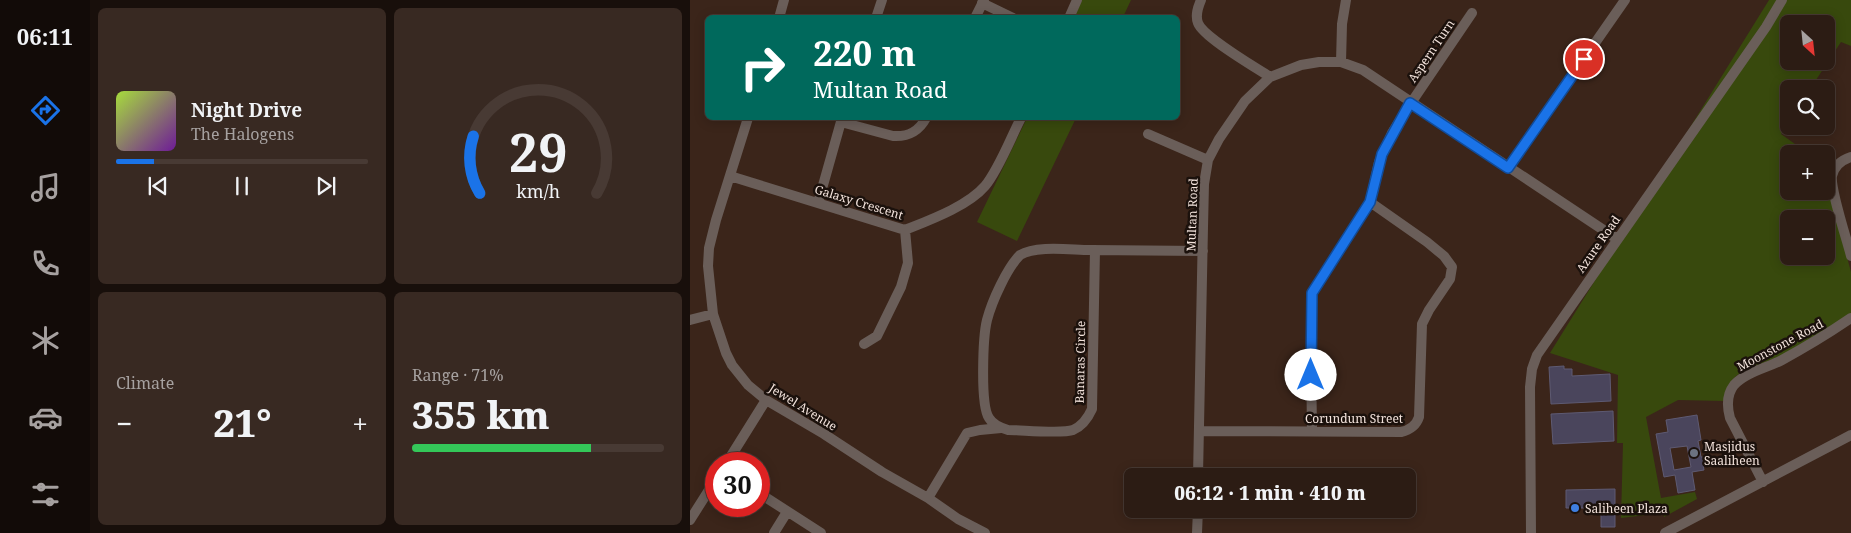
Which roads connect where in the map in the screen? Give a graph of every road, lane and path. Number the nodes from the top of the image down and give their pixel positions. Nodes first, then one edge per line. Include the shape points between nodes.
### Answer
1 (784, 0) edge
2 (882, 0) edge
3 (1077, 0) edge
4 (1200, 0) edge
5 (1346, 0) edge
6 (1624, 0) edge
7 (1782, 0) edge
8 (983, 2) edge
9 (1472, 13) dead end
10 (780, 15) edge
11 (877, 15) edge
12 (976, 15) edge
13 (1007, 15) edge
14 (1070, 15) edge
15 (1341, 62) junction
16 (1270, 77) junction
17 (1410, 103) junction
18 (747, 120) edge
19 (842, 120) edge
20 (925, 120) edge
21 (1020, 120) edge
22 (1148, 134) dead end
23 (1851, 157) edge
24 (1208, 160) junction
25 (1508, 168) junction
26 (730, 176) junction
27 (818, 202) junction
28 (1370, 202) junction
29 (905, 230) junction
30 (1616, 239) junction
31 (1095, 250) junction
32 (1203, 251) junction
33 (1851, 256) edge
34 (713, 314) junction
35 (1851, 318) edge
36 (690, 320) edge
37 (864, 344) dead end
38 (766, 400) junction
39 (1002, 428) junction
40 (1312, 430) junction
41 (1199, 431) junction
42 (1851, 436) edge
43 (734, 452) edge
44 (1198, 468) edge
45 (1762, 482) junction
46 (705, 496) edge
47 (928, 498) junction
48 (770, 500) edge
49 (787, 512) junction
50 (1198, 518) edge
51 (690, 520) edge
52 (774, 533) edge
53 (821, 533) edge
54 (985, 533) edge
55 (1197, 533) edge
56 (1531, 533) edge
57 (1665, 533) edge

1 - 10 street
2 - 11 street
3 - 14 street
4 - 16 street via 1196,16 1201,28
5 - 15 street
6 - 25 street
7 - 30 street, Azure Road
8 - 12 street
8 - 13 street
9 - 17 street, Aspern Turn
15 - 16 street, Multan Road via 1310,63
15 - 17 street, Multan Road via 1363,70
16 - 24 street, Multan Road via 1245,101
17 - 25 street, Multan Road
17 - 28 street, Aspern Turn via 1382,154
18 - 26 street, Jewel Avenue
19 - 20 street via 902,137 915,131
19 - 27 street
21 - 29 street, Galaxy Crescent via 981,190 946,212
22 - 24 street
23 - 33 street via 1837,166 1832,178
24 - 32 street, Multan Road via 1204,184
25 - 30 street, Multan Road
26 - 27 street, Galaxy Crescent
26 - 34 street, Jewel Avenue via 710,248 708,281
27 - 29 street, Galaxy Crescent
28 - 40 street, Aspern Turn via 1312,293
28 - 40 street, Corundum Street via 1427,242 1452,267 1450,279 1422,324 1419,417 1412,428 1401,432
29 - 37 street via 908,264 903,280 877,336
30 - 56 street, Azure Road via 1534,361 1530,387
31 - 32 street
31 - 39 street, Banaras Circle via 1092,410 1088,418 1073,430
31 - 39 street via 1026,252 1018,258 995,298 984,342 984,405 988,418
32 - 41 street, Multan Road
34 - 36 street
34 - 38 street, Jewel Avenue via 732,364 748,385
35 - 45 street, Moonstone Road via 1798,351 1743,378 1730,392 1730,418
38 - 43 street
38 - 47 street, Jewel Avenue
39 - 47 street, Banaras Circle via 967,433
40 - 41 street, Corundum Street
41 - 44 street, Multan Road
42 - 45 street
45 - 57 street
46 - 51 street
47 - 54 street, Jewel Avenue
48 - 49 street
49 - 52 street
49 - 53 street
50 - 55 street

